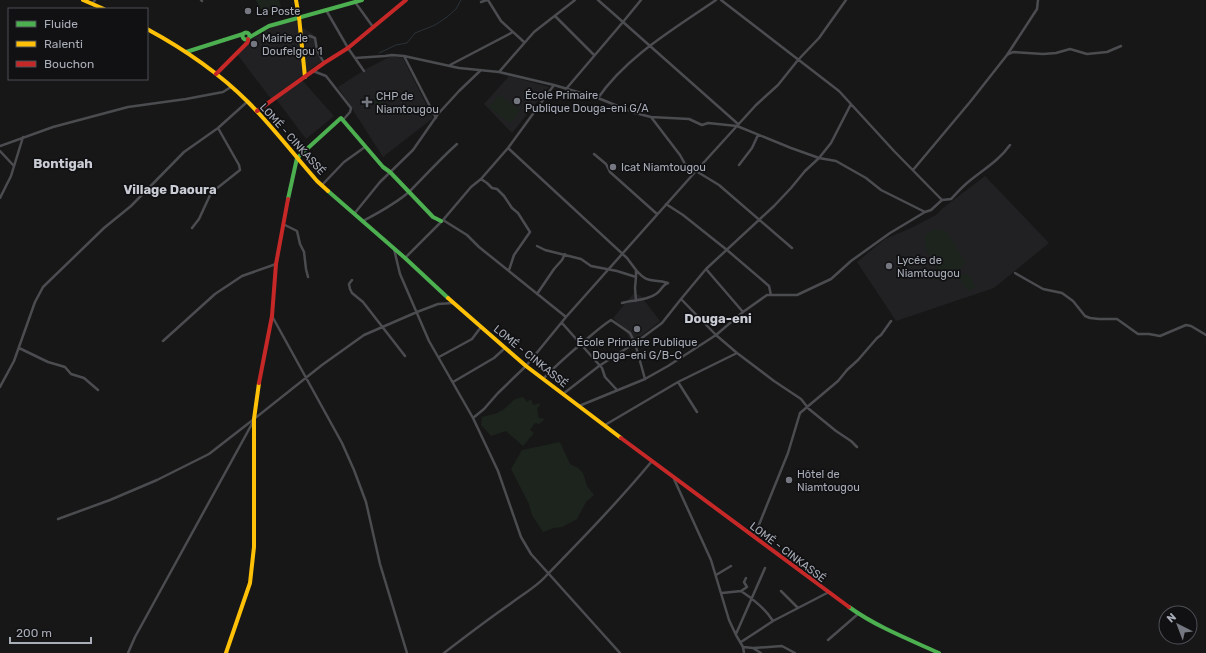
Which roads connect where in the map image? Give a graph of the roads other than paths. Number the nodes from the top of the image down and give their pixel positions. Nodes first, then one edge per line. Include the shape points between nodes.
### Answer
1 (83, 0) edge
2 (296, 0) edge
3 (362, 0) edge
4 (406, 0) edge
5 (487, 0) edge
6 (574, 0) edge
7 (598, 0) edge
8 (641, 0) edge
9 (716, 0) edge
10 (721, 0) edge
11 (846, 0) edge
12 (1038, 0) edge
13 (94, 2) edge
14 (353, 2) edge
15 (480, 2) dead end
16 (103, 8) edge
17 (326, 10) junction
18 (555, 16) junction
19 (299, 17) junction
20 (623, 22) junction
21 (373, 27) junction
22 (148, 30) edge
23 (261, 30) junction
24 (248, 32) junction
25 (513, 32) junction
26 (243, 34) junction
27 (249, 38) junction
28 (301, 38) junction
29 (524, 42) junction
30 (650, 46) junction
31 (1122, 46) dead end
32 (348, 48) junction
33 (186, 52) junction
34 (594, 55) junction
35 (1007, 55) junction
36 (404, 56) junction
37 (355, 58) junction
38 (798, 60) junction
39 (324, 63) junction
40 (449, 66) junction
41 (481, 70) junction
42 (312, 71) junction
43 (364, 71) dead end
44 (499, 72) junction
45 (216, 74) junction
46 (305, 77) junction
47 (554, 85) junction
48 (231, 87) junction
49 (566, 89) junction
50 (598, 98) junction
51 (247, 102) junction
52 (851, 104) junction
53 (257, 111) junction
54 (651, 116) junction
55 (436, 118) junction
56 (343, 120) junction
57 (738, 125) junction
58 (218, 128) junction
59 (758, 135) junction
60 (23, 137) junction
61 (457, 144) dead end
62 (1010, 145) dead end
63 (0, 146) edge
64 (365, 148) junction
65 (508, 148) junction
66 (0, 151) edge
67 (594, 154) dead end
68 (297, 158) junction
69 (819, 158) junction
70 (739, 165) dead end
71 (14, 166) junction
72 (913, 170) junction
73 (696, 171) junction
74 (390, 172) junction
75 (481, 179) junction
76 (322, 184) junction
77 (409, 192) junction
78 (0, 198) edge
79 (942, 200) junction
80 (666, 204) junction
81 (925, 212) junction
82 (354, 214) junction
83 (657, 214) junction
84 (759, 219) junction
85 (442, 220) junction
86 (362, 221) junction
87 (283, 224) junction
88 (192, 228) dead end
89 (537, 246) dead end
90 (792, 248) dead end
91 (394, 249) junction
92 (727, 250) junction
93 (565, 254) junction
94 (623, 254) junction
95 (405, 258) junction
96 (276, 264) junction
97 (706, 269) junction
98 (509, 270) junction
99 (609, 270) junction
100 (636, 270) junction
101 (1015, 273) dead end
102 (308, 277) dead end
103 (636, 277) junction
104 (352, 280) dead end
105 (537, 294) junction
106 (771, 296) junction
107 (681, 299) junction
108 (636, 301) junction
109 (453, 303) junction
110 (622, 303) dead end
111 (417, 312) junction
112 (743, 312) junction
113 (272, 316) junction
114 (566, 317) junction
115 (891, 321) dead end
116 (562, 323) junction
117 (381, 326) junction
118 (481, 327) junction
119 (716, 335) junction
120 (1206, 335) edge
121 (164, 341) dead end
122 (635, 343) junction
123 (581, 344) junction
124 (19, 348) junction
125 (505, 348) junction
126 (737, 353) junction
127 (405, 356) dead end
128 (439, 357) junction
129 (526, 366) junction
130 (599, 366) junction
131 (305, 378) junction
132 (543, 379) junction
133 (645, 379) junction
134 (453, 382) junction
135 (678, 382) junction
136 (0, 386) edge
137 (98, 390) dead end
138 (617, 390) junction
139 (563, 395) junction
140 (578, 406) junction
141 (807, 406) junction
142 (697, 412) dead end
143 (473, 418) junction
144 (254, 420) junction
145 (604, 425) junction
146 (857, 447) dead end
147 (653, 461) junction
148 (672, 476) junction
149 (58, 519) dead end
150 (753, 537) junction
151 (731, 566) dead end
152 (765, 568) dead end
153 (548, 573) junction
154 (716, 575) junction
155 (746, 578) dead end
156 (741, 591) junction
157 (781, 592) dead end
158 (722, 593) junction
159 (828, 593) junction
160 (752, 598) junction
161 (798, 608) junction
162 (858, 614) junction
163 (773, 621) junction
164 (736, 635) junction
165 (828, 640) dead end
166 (741, 642) junction
167 (743, 647) junction
168 (753, 648) junction
169 (128, 653) edge
170 (226, 653) edge
171 (407, 653) edge
172 (444, 653) edge
173 (620, 653) edge
174 (744, 653) edge
175 (761, 653) edge
176 (795, 653) edge
177 (939, 653) edge

1 - 13 main road
2 - 19 main road
3 - 14 main road
4 - 21 main road
5 - 15 street
5 - 25 street via 501,21
6 - 18 street
7 - 20 street
8 - 20 street
9 - 30 street
10 - 38 street
11 - 38 street via 819,38
12 - 35 street via 1037,9
13 - 16 main road
14 - 17 main road
14 - 21 street
17 - 19 main road
17 - 32 street
18 - 29 street
18 - 34 street
19 - 23 main road
19 - 28 main road
20 - 30 street
20 - 34 street
21 - 32 main road
22 - 33 main road, LOMÉ - CINKASSÉ
23 - 24 main road
23 - 27 main road
24 - 26 main road
24 - 27 main road
25 - 29 street
25 - 40 street
26 - 27 main road via 244,38
26 - 33 main road
27 - 45 main road
28 - 39 street via 315,38 317,50
28 - 46 main road
29 - 44 street
30 - 50 street via 630,62
30 - 57 street
31 - 35 street via 1107,52 1087,54 1070,49 1056,53 1013,52
32 - 37 street
32 - 39 main road
33 - 45 main road, LOMÉ - CINKASSÉ
34 - 49 street
35 - 72 street
36 - 37 street
36 - 40 street
36 - 55 street
37 - 43 street
38 - 52 street via 839,91
38 - 57 street via 778,85 756,104
39 - 42 main road
40 - 41 street
41 - 44 street
41 - 55 street
42 - 46 main road
42 - 56 street via 326,76 351,108
44 - 47 street
45 - 48 main road, LOMÉ - CINKASSÉ
46 - 53 main road
47 - 49 street
47 - 65 street
48 - 51 main road, LOMÉ - CINKASSÉ
48 - 60 street via 223,92 128,107
49 - 50 street
50 - 54 street via 635,113
51 - 53 main road, LOMÉ - CINKASSÉ
51 - 58 street
52 - 69 street via 831,143
52 - 72 street
53 - 68 main road, LOMÉ - CINKASSÉ
54 - 57 street via 689,119 702,125
54 - 73 street via 685,164
55 - 74 street via 413,150
56 - 64 main road
56 - 68 main road via 341,118
57 - 59 street
57 - 73 street
58 - 88 street via 240,170 211,194 200,219
58 - 124 street via 184,152 131,206 104,228 43,287
59 - 69 street
59 - 70 street
60 - 63 street
60 - 71 street
61 - 77 street
62 - 79 street via 951,199
64 - 74 main road
64 - 76 street via 344,162
65 - 75 street
65 - 94 street
66 - 71 street
67 - 83 street
68 - 76 main road, LOMÉ - CINKASSÉ
68 - 87 main road
69 - 81 street via 836,161 881,190
69 - 84 street
71 - 78 street
72 - 79 street
73 - 80 street
73 - 84 street via 719,185
74 - 77 main road
74 - 82 street
75 - 85 street
75 - 98 street via 504,196 530,232 514,254
76 - 82 main road, LOMÉ - CINKASSÉ
77 - 85 main road via 433,216
77 - 86 street
79 - 81 street
80 - 83 street
80 - 92 street
81 - 106 street via 890,233 831,279 797,295
82 - 86 main road, LOMÉ - CINKASSÉ
83 - 94 street
84 - 90 street
84 - 92 street
85 - 95 street
85 - 98 street via 467,235
86 - 91 main road, LOMÉ - CINKASSÉ
87 - 96 main road
87 - 102 street via 297,231
89 - 93 street
91 - 95 main road, LOMÉ - CINKASSÉ
91 - 111 street via 400,274
92 - 97 street
92 - 106 street via 769,286
93 - 99 street via 581,259 591,266
93 - 105 street
94 - 99 street
94 - 100 street
95 - 109 main road, LOMÉ - CINKASSÉ
96 - 113 main road
96 - 121 street via 242,276 215,294
97 - 107 street
97 - 112 street
98 - 105 street
99 - 103 street
99 - 114 street
100 - 103 street
100 - 108 street via 650,281 668,284 657,294
101 - 120 street via 1043,289 1062,293 1073,301 1085,316 1117,319 1138,334 1160,336 1186,325
103 - 108 street
104 - 117 street via 349,284 352,293 363,302
105 - 114 street
106 - 112 street
107 - 119 street
107 - 122 street via 662,323
108 - 110 street
109 - 111 street via 438,304
109 - 118 main road, LOMÉ - CINKASSÉ
111 - 117 street
111 - 128 street
112 - 119 street
113 - 131 street
113 - 144 main road
114 - 116 street
115 - 141 street via 838,381
116 - 123 street
116 - 129 street
117 - 127 street
117 - 131 street via 364,335
118 - 125 main road, LOMÉ - CINKASSÉ
118 - 128 street via 472,339
119 - 126 street
119 - 133 street
122 - 123 street via 630,332 611,320
122 - 130 street
122 - 133 street
123 - 130 street
123 - 132 street
124 - 136 street
124 - 137 street via 65,367 71,374 84,378
125 - 129 main road, LOMÉ - CINKASSÉ
125 - 134 street via 494,358
126 - 135 street
126 - 141 street
128 - 134 street
129 - 132 main road, LOMÉ - CINKASSÉ
129 - 143 street
130 - 138 street
130 - 139 street
131 - 144 street
131 - 171 street via 342,444 366,502 380,564
132 - 139 main road, LOMÉ - CINKASSÉ
133 - 138 street
134 - 143 street
135 - 142 street
135 - 145 street
138 - 140 street
139 - 140 main road, LOMÉ - CINKASSÉ
140 - 145 main road, LOMÉ - CINKASSÉ
141 - 146 street
141 - 150 street via 799,415 788,454
143 - 153 street via 498,471 523,543
144 - 149 street via 209,454 157,480
144 - 169 street
144 - 170 main road via 254,547 250,583
145 - 147 main road, LOMÉ - CINKASSÉ
147 - 148 main road, LOMÉ - CINKASSÉ
147 - 153 street via 574,549
148 - 150 main road, LOMÉ - CINKASSÉ
148 - 154 street
150 - 159 main road, LOMÉ - CINKASSÉ
151 - 154 street
152 - 160 street
153 - 172 street
153 - 173 street
154 - 158 street
155 - 156 street via 744,582 747,587
156 - 158 street
156 - 160 street
157 - 161 street
158 - 164 street
159 - 161 street
159 - 162 main road, LOMÉ - CINKASSÉ
160 - 163 street
160 - 164 street
161 - 163 street
162 - 165 street
162 - 177 main road, LOMÉ - CINKASSÉ via 894,634
163 - 166 street
164 - 166 street
166 - 167 street
167 - 168 street
167 - 174 street
168 - 175 street
168 - 176 street via 782,646

